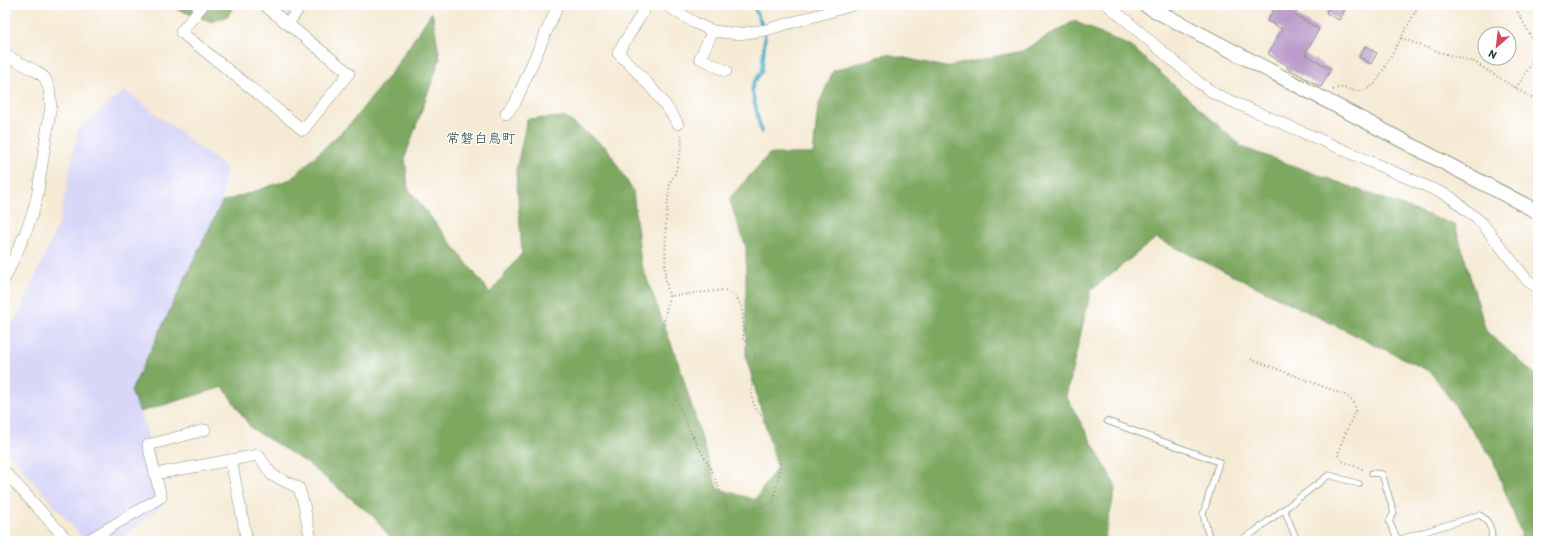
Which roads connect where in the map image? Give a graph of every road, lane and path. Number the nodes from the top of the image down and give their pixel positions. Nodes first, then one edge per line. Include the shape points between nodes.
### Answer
1 (203, 5) edge
2 (264, 5) edge
3 (301, 5) edge
4 (558, 5) edge
5 (647, 5) edge
6 (666, 5) edge
7 (853, 5) edge
8 (1108, 5) edge
9 (1145, 5) edge
10 (1419, 5) edge
11 (1514, 5) edge
12 (288, 24) junction
13 (713, 31) junction
14 (1401, 38) junction
15 (1538, 49) edge
16 (1538, 54) edge
17 (5, 55) edge
18 (726, 71) dead end
19 (1516, 88) junction
20 (1326, 101) junction
21 (1538, 102) edge
22 (506, 113) dead end
23 (678, 124) joint
24 (1538, 212) edge
25 (5, 278) edge
26 (1538, 288) edge
27 (669, 296) junction
28 (1251, 358) dead end
29 (1107, 421) dead end
30 (205, 430) dead end
31 (231, 460) junction
32 (5, 472) edge
33 (1372, 472) joint
34 (155, 474) junction
35 (1359, 484) dead end
36 (1284, 509) junction
37 (730, 514) junction
38 (1398, 540) edge
39 (68, 541) edge
40 (87, 541) edge
41 (247, 541) edge
42 (311, 541) edge
43 (757, 541) edge
44 (1210, 541) edge
45 (1235, 541) edge
46 (1297, 541) edge
47 (1491, 541) edge

1 - 12 street via 181,32 303,130 349,73
2 - 12 street
3 - 12 street
4 - 22 street via 515,103
5 - 23 street via 618,53 656,92
6 - 13 street
7 - 13 street via 763,30 739,34
8 - 26 street via 1215,94 1449,196 1481,222 1527,280
9 - 20 street
10 - 14 path
11 - 15 path
13 - 18 street via 700,58
14 - 19 path via 1474,62
14 - 20 path via 1376,83 1365,91 1337,88 1332,90
16 - 19 path
17 - 25 street via 45,78 51,105 32,215
19 - 21 path
20 - 24 street
23 - 27 path via 682,145 675,174 670,182 666,219 665,276
27 - 37 path via 659,347 665,370 688,428 711,469
27 - 37 path via 731,291 743,312 743,339 755,352 751,380 752,396 755,408 765,421 780,455 778,482 773,503
28 - 33 path via 1352,400 1356,411 1338,455 1348,464
29 - 44 lane via 1219,462 1203,514
30 - 34 street via 148,445
31 - 34 street
31 - 41 street
31 - 42 street via 258,454 272,475 299,488
32 - 39 street
33 - 38 lane via 1382,474 1394,513 1389,522
34 - 40 street via 161,497
35 - 36 lane via 1329,475
36 - 45 lane via 1254,532
36 - 46 lane
37 - 43 path
38 - 47 lane via 1480,514 1487,520

